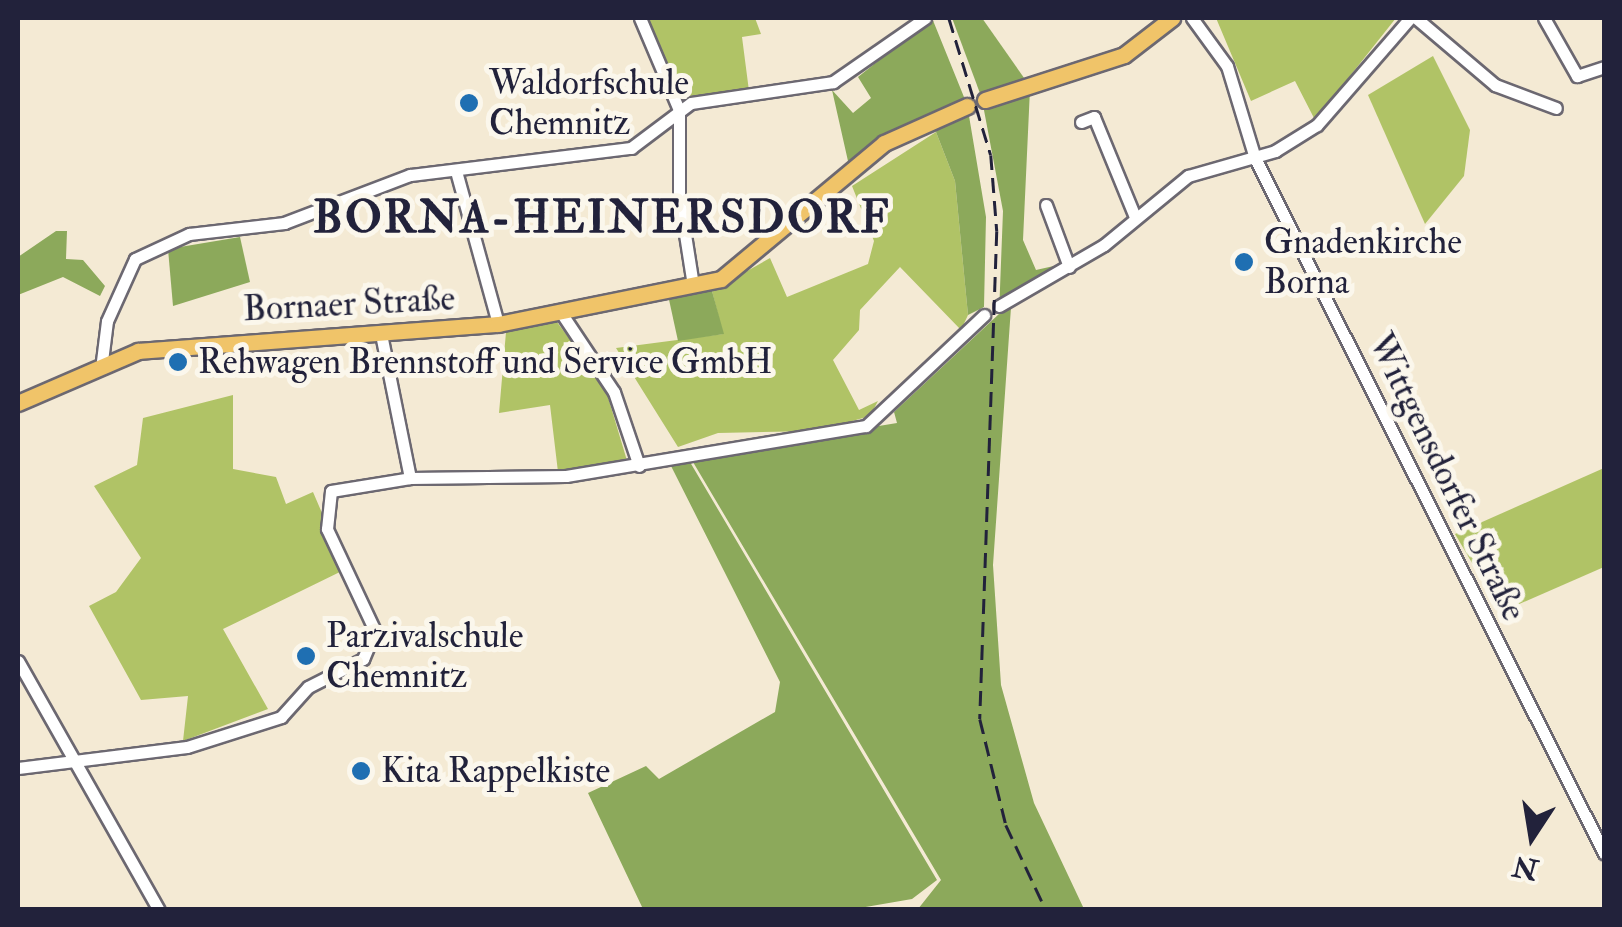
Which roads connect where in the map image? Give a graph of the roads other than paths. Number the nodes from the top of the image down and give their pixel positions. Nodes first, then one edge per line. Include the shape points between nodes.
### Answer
1 (640, 18) edge
2 (924, 18) edge
3 (1172, 18) edge
4 (1192, 18) edge
5 (1413, 18) edge
6 (1544, 18) edge
7 (1604, 67) edge
8 (985, 100) dead end
9 (967, 106) dead end
10 (1556, 108) dead end
11 (679, 110) junction
12 (1082, 122) dead end
13 (1255, 158) junction
14 (456, 171) junction
15 (1046, 205) dead end
16 (1135, 217) junction
17 (1068, 267) junction
18 (693, 285) junction
19 (999, 306) dead end
20 (560, 311) junction
21 (984, 315) dead end
22 (498, 324) junction
23 (381, 334) junction
24 (102, 360) junction
25 (18, 403) edge
26 (639, 466) junction
27 (410, 478) junction
28 (18, 662) edge
29 (72, 766) junction
30 (18, 768) edge
31 (1604, 853) edge
32 (159, 910) edge

1 - 11 street
2 - 11 street via 820,88
3 - 8 main road via 1124,55
4 - 13 street, Wittgensdorfer Straße via 1227,66
5 - 10 street via 1494,85
5 - 13 street via 1316,125
6 - 7 street via 1577,76
9 - 18 main road, Bornaer Straße via 898,134 763,251
11 - 14 street via 649,138 601,157
11 - 18 street via 680,206
12 - 16 street via 1094,117
13 - 16 street via 1206,166
13 - 31 street, Wittgensdorfer Straße
14 - 22 street
14 - 24 street via 410,175 284,223 189,234 135,260 106,321
15 - 17 street
16 - 17 street
17 - 19 street
18 - 20 main road, Bornaer Straße
20 - 22 main road, Bornaer Straße
20 - 26 street via 614,392
21 - 26 street via 866,426 700,447
22 - 23 main road, Bornaer Straße
23 - 24 main road, Bornaer Straße via 204,342
23 - 27 street
24 - 25 main road, Bornaer Straße
26 - 27 street
27 - 29 street via 324,497 327,529 375,631 363,659 308,687 281,717 187,747
28 - 29 street
29 - 30 street
29 - 32 street

